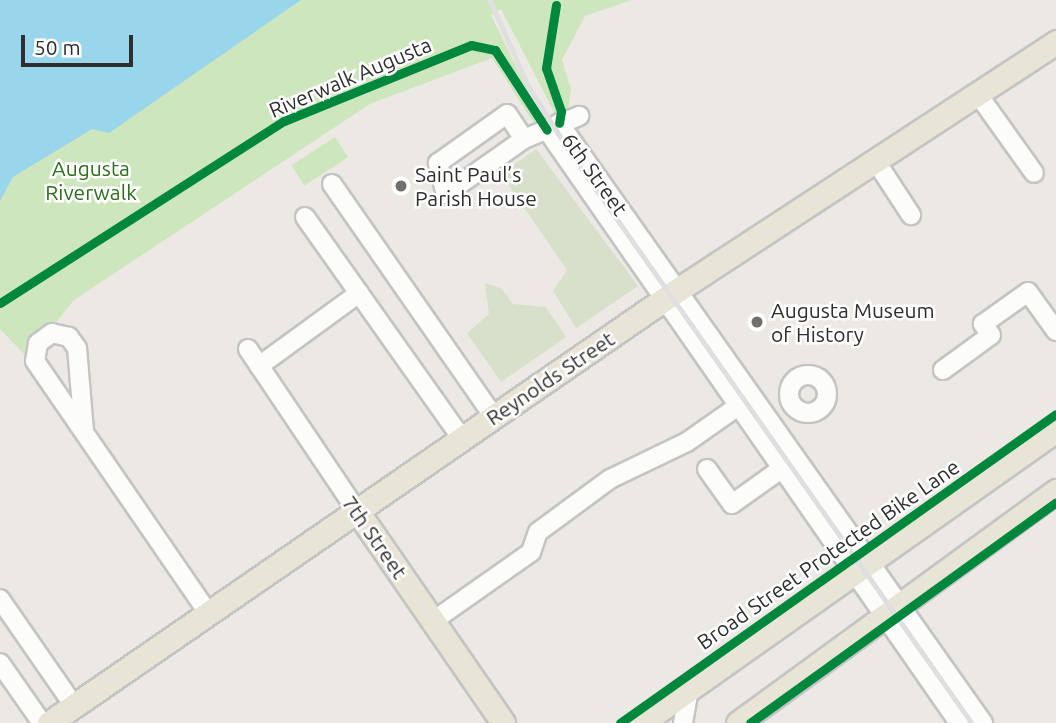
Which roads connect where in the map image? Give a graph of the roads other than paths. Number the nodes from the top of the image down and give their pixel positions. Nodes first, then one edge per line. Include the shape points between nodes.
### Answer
1 (1054, 47) edge
2 (977, 93) junction
3 (579, 116) dead end
4 (553, 127) junction
5 (524, 139) junction
6 (875, 160) junction
7 (1034, 173) dead end
8 (332, 184) dead end
9 (911, 215) dead end
10 (305, 217) dead end
11 (359, 293) junction
12 (672, 293) junction
13 (1056, 331) edge
14 (248, 349) dead end
15 (259, 366) junction
16 (943, 370) dead end
17 (741, 404) junction
18 (793, 405) junction
19 (494, 417) junction
20 (774, 421) junction
21 (1056, 430) edge
22 (84, 431) junction
23 (462, 439) junction
24 (784, 467) junction
25 (707, 469) dead end
26 (1056, 491) edge
27 (357, 511) junction
28 (862, 564) junction
29 (0, 599) edge
30 (893, 610) junction
31 (209, 614) junction
32 (433, 621) junction
33 (7, 623) edge
34 (0, 663) edge
35 (689, 688) junction
36 (74, 706) junction
37 (42, 723) edge
38 (49, 723) edge
39 (503, 723) edge
40 (640, 723) edge
41 (683, 723) edge
42 (738, 723) edge
43 (959, 723) edge
44 (983, 723) edge

1 - 2 main road, Reynolds Street
2 - 6 main road, Reynolds Street
2 - 7 street
3 - 4 street
4 - 5 street
4 - 12 street, 6th Street
5 - 5 street via 507,114 438,163 446,194
6 - 9 street
6 - 12 main road, Reynolds Street
8 - 19 street
10 - 11 street
11 - 15 street
11 - 23 street
12 - 17 street, 6th Street
12 - 19 main road, Reynolds Street
12 - 20 street, 6th Street
13 - 16 street via 1028,292 983,324 991,335
14 - 15 street, 7th Street
15 - 27 street, 7th Street
17 - 24 street, 6th Street
17 - 32 street via 687,442 610,480 537,532 531,552
18 - 18 street via 817,411 826,401 830,382 813,376 796,379 790,389
18 - 20 street
19 - 23 main road, Reynolds Street
20 - 28 street, 6th Street
21 - 28 main road
22 - 22 street via 35,360 37,343 52,333 69,337 77,348
22 - 31 street
23 - 27 main road, Reynolds Street
24 - 25 street via 732,504
24 - 28 street, 6th Street
26 - 30 main road
27 - 31 main road, Reynolds Street
27 - 32 main road, 7th Street
28 - 30 street, 6th Street
28 - 35 main road
29 - 33 street
30 - 42 main road
30 - 43 street, 6th Street
30 - 44 street, 6th Street
31 - 36 main road, Reynolds Street
32 - 39 main road, 7th Street
33 - 36 street
34 - 37 street
35 - 40 main road
35 - 41 street
36 - 38 main road, Reynolds Street

